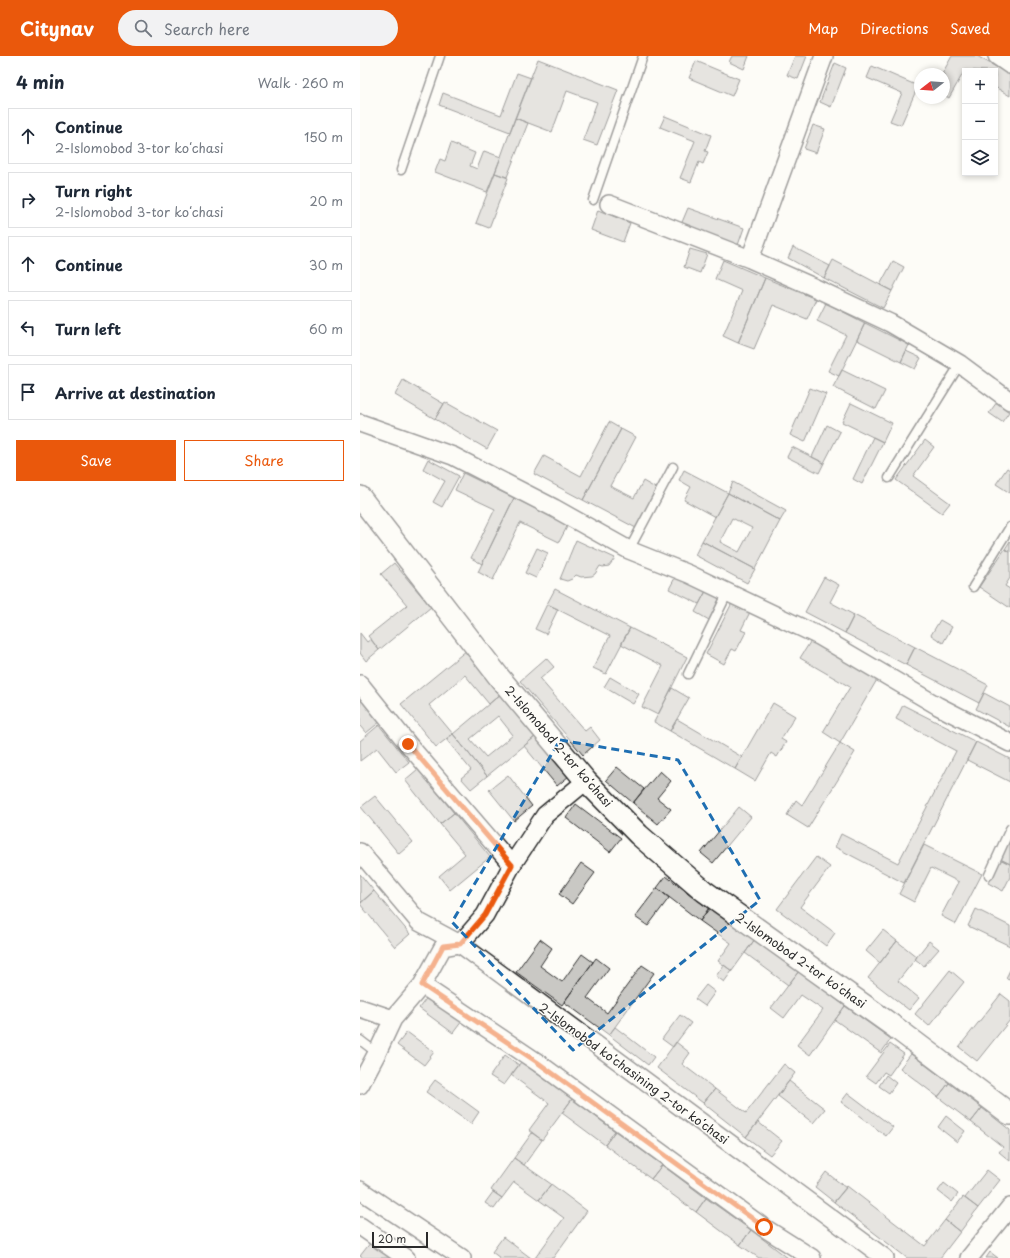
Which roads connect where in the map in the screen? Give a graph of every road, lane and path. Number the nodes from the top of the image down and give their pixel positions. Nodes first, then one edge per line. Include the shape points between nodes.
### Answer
1 (440, 56) edge
2 (643, 56) edge
3 (824, 56) edge
4 (997, 56) edge
5 (1010, 66) edge
6 (401, 170) dead end
7 (601, 202) joint
8 (750, 259) junction
9 (960, 364) junction
10 (1010, 402) edge
11 (360, 423) edge
12 (673, 467) dead end
13 (889, 478) dead end
14 (360, 497) edge
15 (1010, 527) edge
16 (629, 550) junction
17 (973, 586) dead end
18 (727, 594) junction
19 (688, 674) dead end
20 (360, 684) edge
21 (1010, 743) edge
22 (586, 781) junction
23 (1010, 829) edge
24 (360, 852) edge
25 (512, 865) junction
26 (988, 875) dead end
27 (460, 944) junction
28 (422, 985) junction
29 (360, 1008) edge
30 (393, 1019) junction
31 (360, 1040) edge
32 (377, 1053) junction
33 (360, 1085) edge
34 (1010, 1114) edge
35 (360, 1190) edge
36 (1010, 1207) edge
37 (360, 1226) edge
38 (406, 1258) edge
39 (462, 1258) edge
40 (812, 1258) edge
41 (886, 1258) edge
42 (969, 1258) edge

1 - 6 lane
2 - 7 lane
3 - 8 street
4 - 5 street
7 - 8 street
8 - 9 street via 890,323
9 - 10 street
9 - 13 lane
11 - 16 street via 453,456
12 - 16 lane
14 - 22 street, 2-Islomobod 2-tor koʻchasi via 499,677
15 - 17 lane
16 - 18 street via 689,574
18 - 19 lane
18 - 21 street via 819,636 938,706
20 - 25 street
22 - 25 street via 545,815
22 - 34 street, 2-Islomobod 2-tor koʻchasi via 639,835 704,891 896,1028
23 - 26 lane
24 - 27 street, 2-Islomobod koʻchasining 2-tor koʻchasi via 419,922
25 - 27 street via 485,915
27 - 28 street via 443,946
27 - 41 street, 2-Islomobod koʻchasining 2-tor koʻchasi
28 - 30 street
28 - 40 street via 537,1062 764,1227
29 - 30 street
30 - 32 street
31 - 32 lane
32 - 33 street
35 - 39 street
36 - 42 street
37 - 38 street

